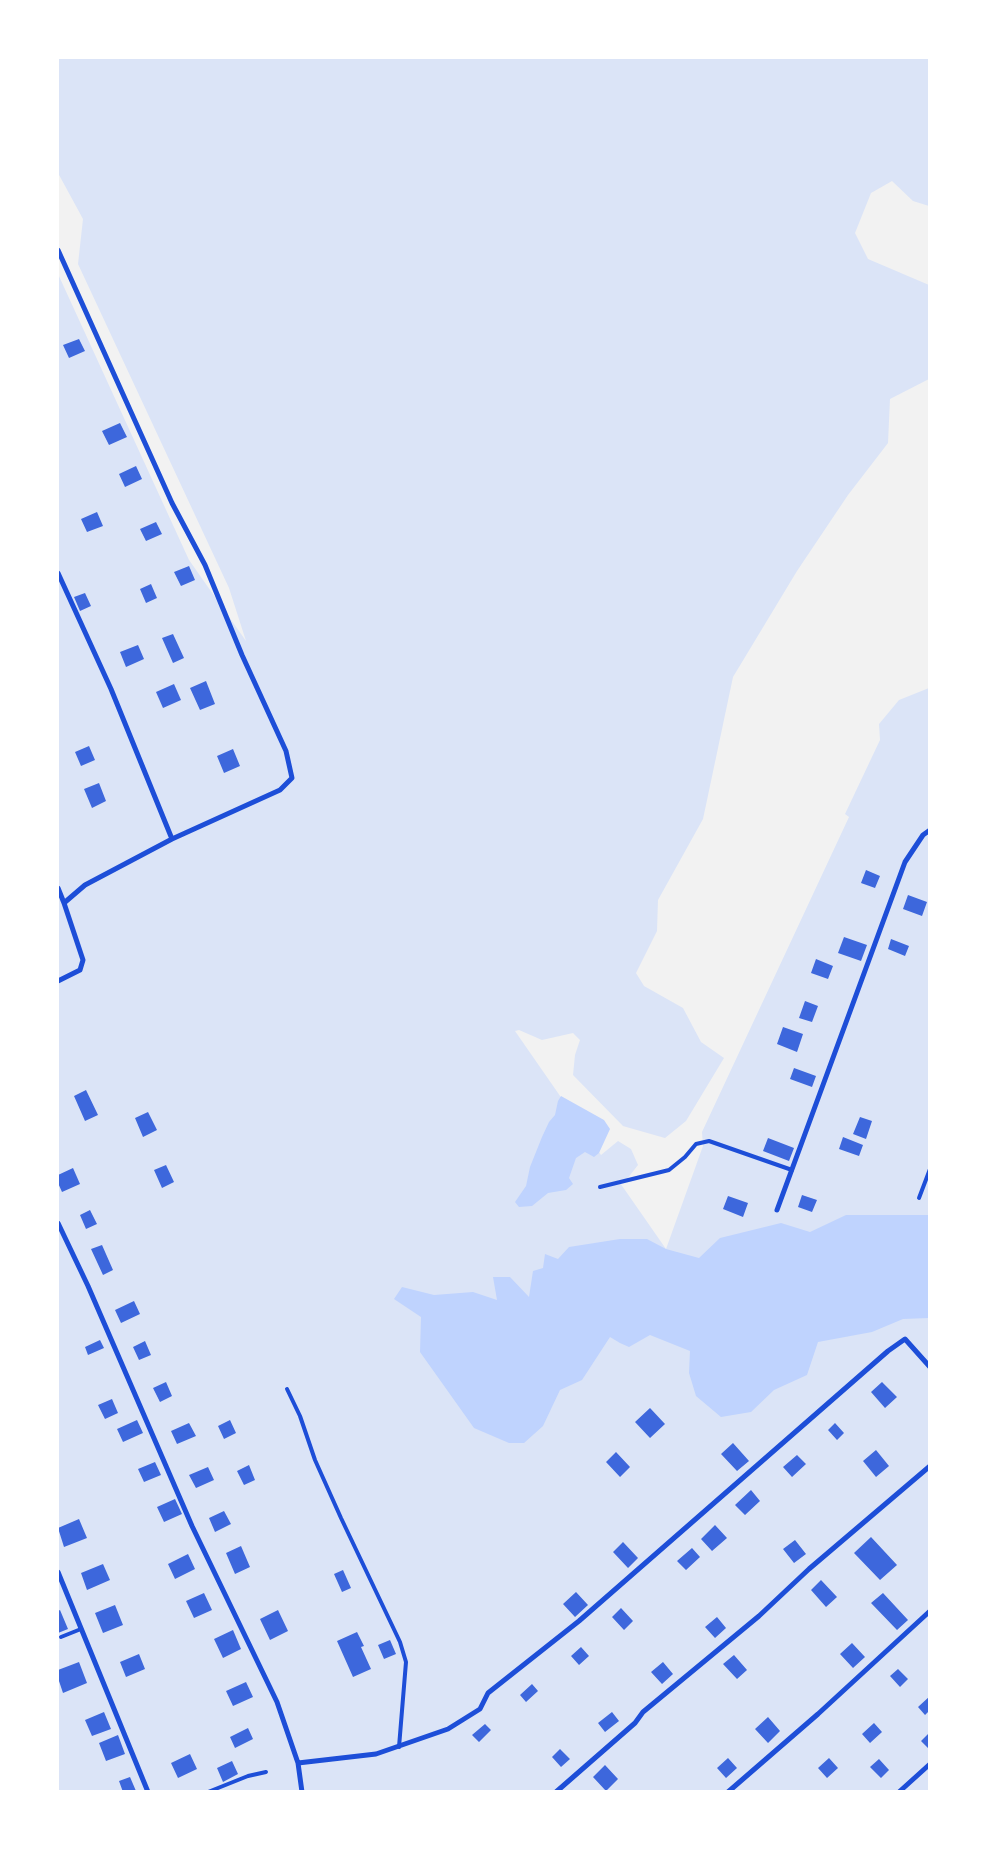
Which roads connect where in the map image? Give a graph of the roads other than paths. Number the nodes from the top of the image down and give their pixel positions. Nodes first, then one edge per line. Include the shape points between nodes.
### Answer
1 (58, 250) edge
2 (58, 573) edge
3 (930, 830) edge
4 (172, 839) junction
5 (58, 888) edge
6 (64, 903) junction
7 (58, 981) edge
8 (930, 1169) edge
9 (792, 1170) junction
10 (600, 1187) dead end
11 (919, 1198) dead end
12 (777, 1210) dead end
13 (58, 1223) edge
14 (930, 1367) edge
15 (288, 1389) dead end
16 (930, 1466) edge
17 (58, 1572) edge
18 (930, 1612) edge
19 (81, 1629) junction
20 (61, 1637) dead end
21 (399, 1747) junction
22 (298, 1763) junction
23 (930, 1764) edge
24 (266, 1772) dead end
25 (148, 1792) edge
26 (208, 1792) edge
27 (302, 1792) edge
28 (556, 1792) edge
29 (728, 1792) edge
30 (899, 1792) edge

1 - 4 street via 172,503 205,565 286,751 292,778 280,790
2 - 4 street via 111,689
3 - 9 street via 905,862
4 - 6 street via 85,885
5 - 6 street
6 - 7 street via 84,960 80,970
8 - 11 lane
9 - 10 lane via 709,1142 696,1144 669,1170
9 - 12 street
13 - 22 street via 192,1526 277,1702
14 - 21 street via 905,1339 888,1351 579,1621 488,1693 480,1709 448,1729
15 - 21 lane via 334,1501 400,1642 406,1662
16 - 28 street via 643,1712 635,1723
17 - 19 street
18 - 29 street
19 - 20 lane
19 - 25 street
21 - 22 street via 376,1754
22 - 27 street
23 - 30 street
24 - 26 lane

